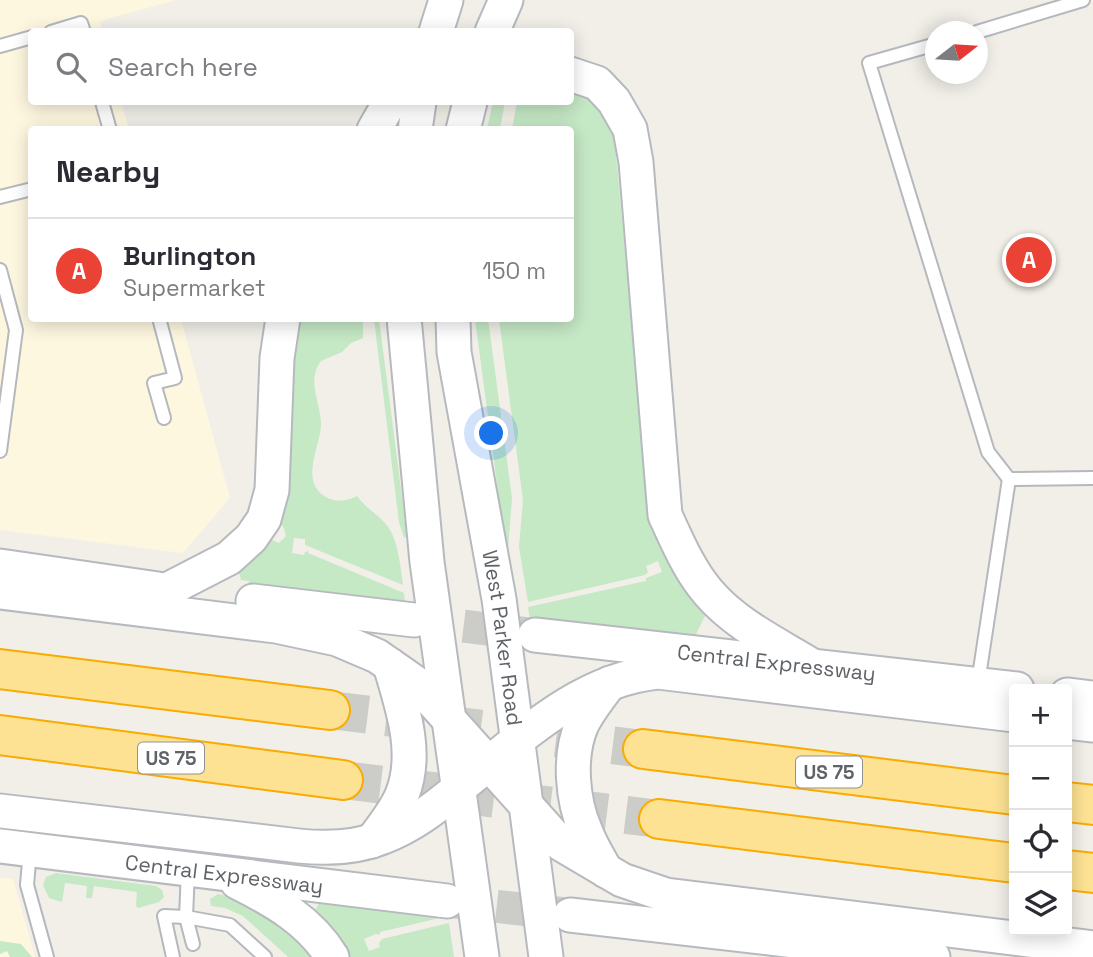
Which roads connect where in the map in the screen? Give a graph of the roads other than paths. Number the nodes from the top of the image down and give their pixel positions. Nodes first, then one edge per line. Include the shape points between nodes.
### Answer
1 (506, 0) edge
2 (1083, 0) edge
3 (64, 28) edge
4 (83, 28) edge
5 (494, 28) edge
6 (516, 28) edge
7 (988, 29) edge
8 (28, 38) edge
9 (0, 46) edge
10 (925, 47) edge
11 (574, 75) edge
12 (103, 105) edge
13 (388, 105) edge
14 (419, 105) edge
15 (469, 105) edge
16 (109, 126) edge
17 (376, 126) edge
18 (416, 126) edge
19 (464, 126) edge
20 (28, 190) edge
21 (0, 197) edge
22 (0, 270) edge
23 (160, 322) edge
24 (282, 322) edge
25 (404, 322) edge
26 (453, 322) edge
27 (164, 418) dead end
28 (0, 451) edge
29 (1093, 478) edge
30 (1009, 479) junction
31 (0, 566) edge
32 (167, 590) junction
33 (0, 592) edge
34 (414, 620) tunnel mouth
35 (535, 635) tunnel mouth
36 (390, 665) junction
37 (811, 665) junction
38 (0, 669) edge
39 (610, 683) junction
40 (978, 684) junction
41 (1009, 688) edge
42 (1072, 696) edge
43 (1093, 698) edge
44 (330, 710) tunnel mouth
45 (1009, 714) edge
46 (448, 718) junction
47 (1072, 723) edge
48 (1093, 725) edge
49 (0, 735) edge
50 (518, 741) junction
51 (643, 749) tunnel mouth
52 (489, 764) junction
53 (343, 780) tunnel mouth
54 (458, 789) junction
55 (1009, 794) edge
56 (1072, 803) edge
57 (1093, 805) edge
58 (527, 806) junction
59 (0, 811) edge
60 (659, 819) tunnel mouth
61 (372, 841) junction
62 (15, 848) edge
63 (1009, 862) edge
64 (202, 871) junction
65 (1072, 871) edge
66 (608, 873) junction
67 (1093, 873) edge
68 (447, 901) tunnel mouth
69 (570, 915) tunnel mouth
70 (186, 917) junction
71 (193, 944) dead end
72 (844, 945) junction
73 (1093, 948) edge
74 (47, 957) edge
75 (173, 957) edge
76 (265, 957) edge
77 (332, 957) edge
78 (482, 957) edge
79 (546, 957) edge
80 (790, 957) edge
81 (933, 957) edge

1 - 5 main road
1 - 6 main road
2 - 7 lane
3 - 4 lane via 81,23
8 - 9 lane
10 - 30 lane via 869,63 988,452
11 - 37 main road via 597,83 630,129 665,515 707,592 737,621
12 - 16 lane
13 - 17 main road
14 - 18 main road
15 - 19 main road
20 - 21 lane
22 - 28 lane via 16,330
23 - 27 lane via 175,378 155,383
24 - 32 main road via 272,490 264,519 229,558
25 - 46 main road via 427,562
26 - 50 main road, West Parker Road via 454,352 499,599
29 - 30 lane
30 - 40 lane
31 - 32 main road
32 - 34 main road
33 - 36 main road via 296,629 337,639
35 - 37 main road, Central Expressway
36 - 46 main road via 417,684
36 - 61 main road via 404,719 409,765 396,808
37 - 40 main road, Central Expressway
38 - 44 highway
39 - 45 main road via 667,672
39 - 50 main road via 569,702
39 - 66 main road via 582,723 574,763 584,830
40 - 41 main road, Central Expressway
42 - 43 main road
46 - 52 main road
46 - 54 main road
47 - 48 main road
49 - 53 highway, US 75
50 - 52 main road
50 - 58 main road, West Parker Road
51 - 55 highway, US 75
52 - 54 main road
52 - 58 main road
54 - 61 main road via 412,824
54 - 78 main road
56 - 57 highway
58 - 66 main road via 561,844
58 - 79 main road, West Parker Road
59 - 61 main road via 318,848
60 - 63 highway
62 - 64 main road, Central Expressway
62 - 74 lane
64 - 68 main road, Central Expressway
64 - 70 lane
64 - 77 main road via 269,898 301,920
65 - 67 highway
66 - 73 main road via 666,895
69 - 72 main road
70 - 71 lane
70 - 75 lane via 164,916
70 - 76 lane via 230,925
72 - 80 main road
72 - 81 main road

